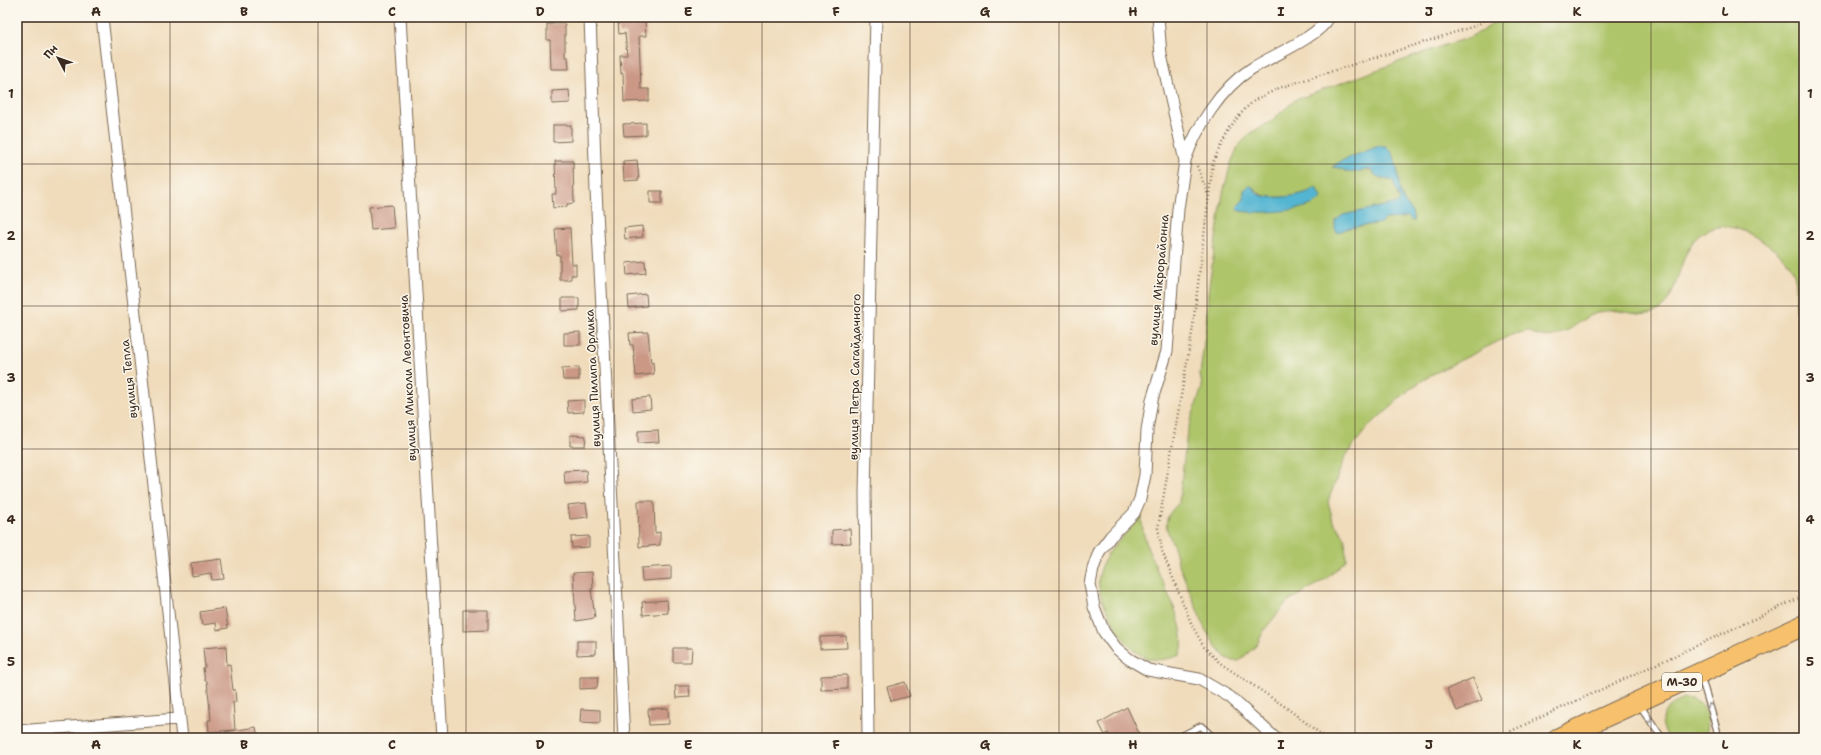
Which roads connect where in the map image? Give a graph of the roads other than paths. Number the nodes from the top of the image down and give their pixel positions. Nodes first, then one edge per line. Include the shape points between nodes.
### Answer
1 (102, 17) edge
2 (400, 17) edge
3 (590, 17) edge
4 (876, 17) edge
5 (1158, 17) edge
6 (1329, 17) edge
7 (1185, 161) junction
8 (1804, 625) edge
9 (1701, 674) junction
10 (1638, 702) junction
11 (178, 719) junction
12 (17, 731) edge
13 (182, 738) edge
14 (442, 738) edge
15 (624, 738) edge
16 (868, 738) edge
17 (1177, 738) edge
18 (1214, 738) edge
19 (1275, 738) edge
20 (1559, 738) edge
21 (1662, 738) edge
22 (1717, 738) edge

1 - 11 street, вулиця Тепла
2 - 14 street, вулиця Миколи Леонтовича
3 - 15 street, вулиця Пилипа Орлика via 596,191
4 - 16 street, вулиця Петра Сагайдачного via 865,493
5 - 7 street, вулиця Мікрорайонна via 1161,55
6 - 7 street via 1319,30 1263,61 1226,90 1189,148
7 - 19 street, вулиця Мікрорайонна via 1178,209 1167,351 1152,400 1147,430 1146,475 1134,513 1099,552 1090,584 1094,607 1104,632 1116,648 1129,659 1148,670 1199,679 1230,697
8 - 9 highway, М-30
9 - 10 highway, М-30
22 -> 9 lane
10 - 20 highway, М-30
10 -> 21 lane
11 - 12 street
11 - 13 street, вулиця Тепла
17 - 18 lane via 1201,726

